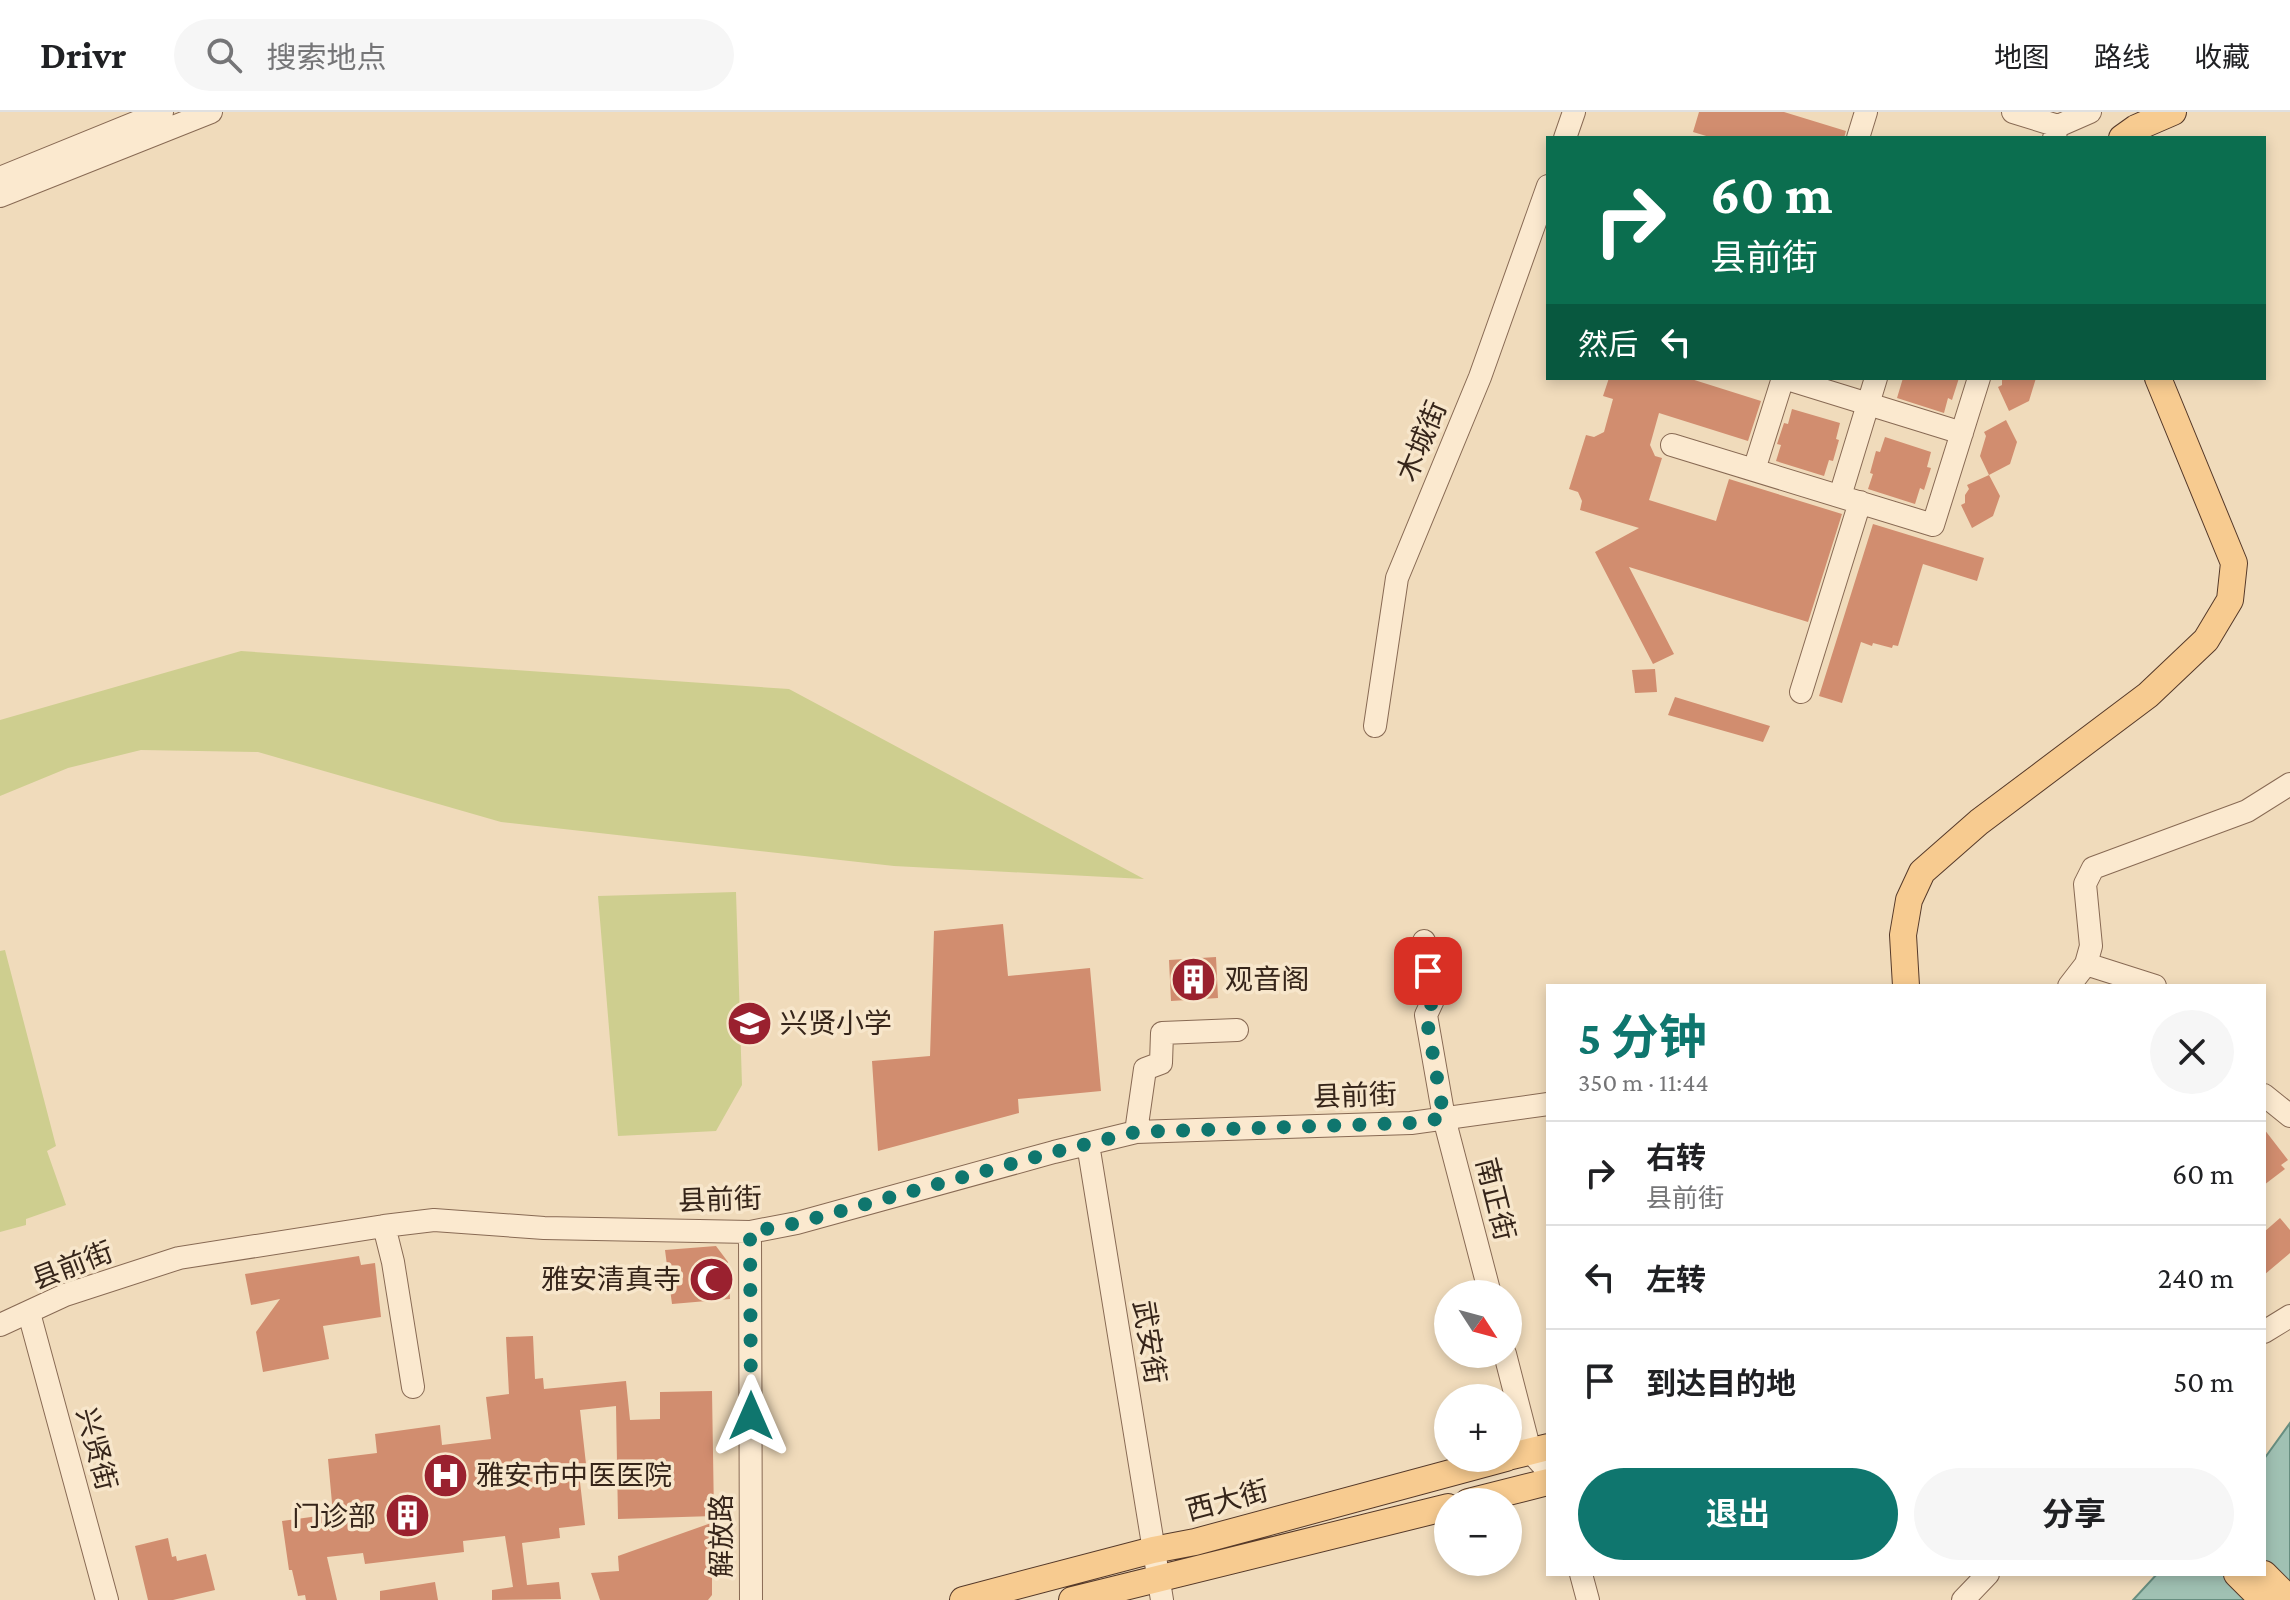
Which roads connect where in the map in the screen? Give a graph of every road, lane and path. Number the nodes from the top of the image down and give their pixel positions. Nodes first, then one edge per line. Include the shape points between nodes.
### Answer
1 (162, 112) edge
2 (211, 112) edge
3 (1574, 112) edge
4 (1866, 112) edge
5 (2013, 112) edge
6 (2090, 112) edge
7 (2173, 112) edge
8 (2056, 132) edge
9 (1566, 136) edge
10 (1859, 136) edge
11 (2125, 136) edge
12 (0, 178) edge
13 (1546, 192) edge
14 (0, 196) edge
15 (1783, 380) edge
16 (1790, 380) edge
17 (1875, 380) edge
18 (1978, 380) edge
19 (2159, 380) edge
20 (1868, 404) junction
21 (1962, 433) junction
22 (1672, 445) dead end
23 (1754, 470) junction
24 (1850, 499) junction
25 (1801, 692) dead end
26 (1375, 726) dead end
27 (2290, 784) edge
28 (1424, 941) dead end
29 (2086, 964) junction
30 (1906, 984) edge
31 (2071, 984) edge
32 (2149, 984) edge
33 (1237, 1030) dead end
34 (2266, 1097) edge
35 (1546, 1104) edge
36 (2290, 1116) edge
37 (1444, 1118) junction
38 (1136, 1132) junction
39 (1088, 1144) junction
40 (384, 1226) junction
41 (750, 1232) junction
42 (1486, 1280) edge
43 (29, 1313) junction
44 (2290, 1316) edge
45 (0, 1325) edge
46 (2266, 1331) edge
47 (1508, 1368) edge
48 (413, 1387) dead end
49 (1523, 1453) edge
50 (1546, 1470) edge
51 (1546, 1482) edge
52 (1522, 1488) edge
53 (1434, 1511) edge
54 (1153, 1550) junction
55 (1582, 1576) edge
56 (1986, 1576) edge
57 (2239, 1576) edge
58 (2266, 1576) edge
59 (1160, 1588) edge
60 (107, 1600) edge
61 (751, 1600) edge
62 (963, 1600) edge
63 (1072, 1600) edge
64 (1588, 1600) edge
65 (1963, 1600) edge
66 (2263, 1600) edge
67 (2290, 1600) edge

1 - 12 street
2 - 14 street
3 - 9 street
4 - 10 street
5 - 8 street
6 - 8 street
7 - 11 main road
13 - 26 street, 木城街 via 1480,377 1397,578
15 - 23 street
16 - 20 street
17 - 20 street
18 - 21 street
19 - 30 main road via 2234,563 2230,600 2206,640 2148,695 1979,822 1922,872 1909,900 1903,935
20 - 21 street
20 - 24 street
21 - 24 street via 1933,525
22 - 23 street
23 - 24 street
24 - 25 street
27 - 29 street via 2247,811 2093,868 2085,884 2091,946
28 - 37 street, 南正街 via 1433,1000 1426,1015
29 - 31 street
29 - 32 street
33 - 38 street via 1162,1033 1161,1063 1145,1069
34 - 36 street
35 - 37 street, 县前街
37 - 38 street, 县前街
37 - 42 street, 南正街
38 - 39 street, 县前街
39 - 41 street, 县前街
39 - 54 street, 武安街
40 - 41 street, 县前街 via 434,1220
40 - 43 street, 县前街 via 179,1258 65,1295
40 - 48 street
41 - 61 street, 解放路
43 - 45 street, 县前街
43 - 60 street, 兴贤街
44 - 46 street
47 - 49 street
49 - 50 street
49 - 54 main road, 西大街
51 - 52 main road
53 - 59 main road, 西大街
54 - 59 street, 武安街
54 - 62 main road, 西大街
55 - 64 street
56 - 65 street
57 - 66 main road
58 - 67 main road
59 - 63 main road, 西大街

